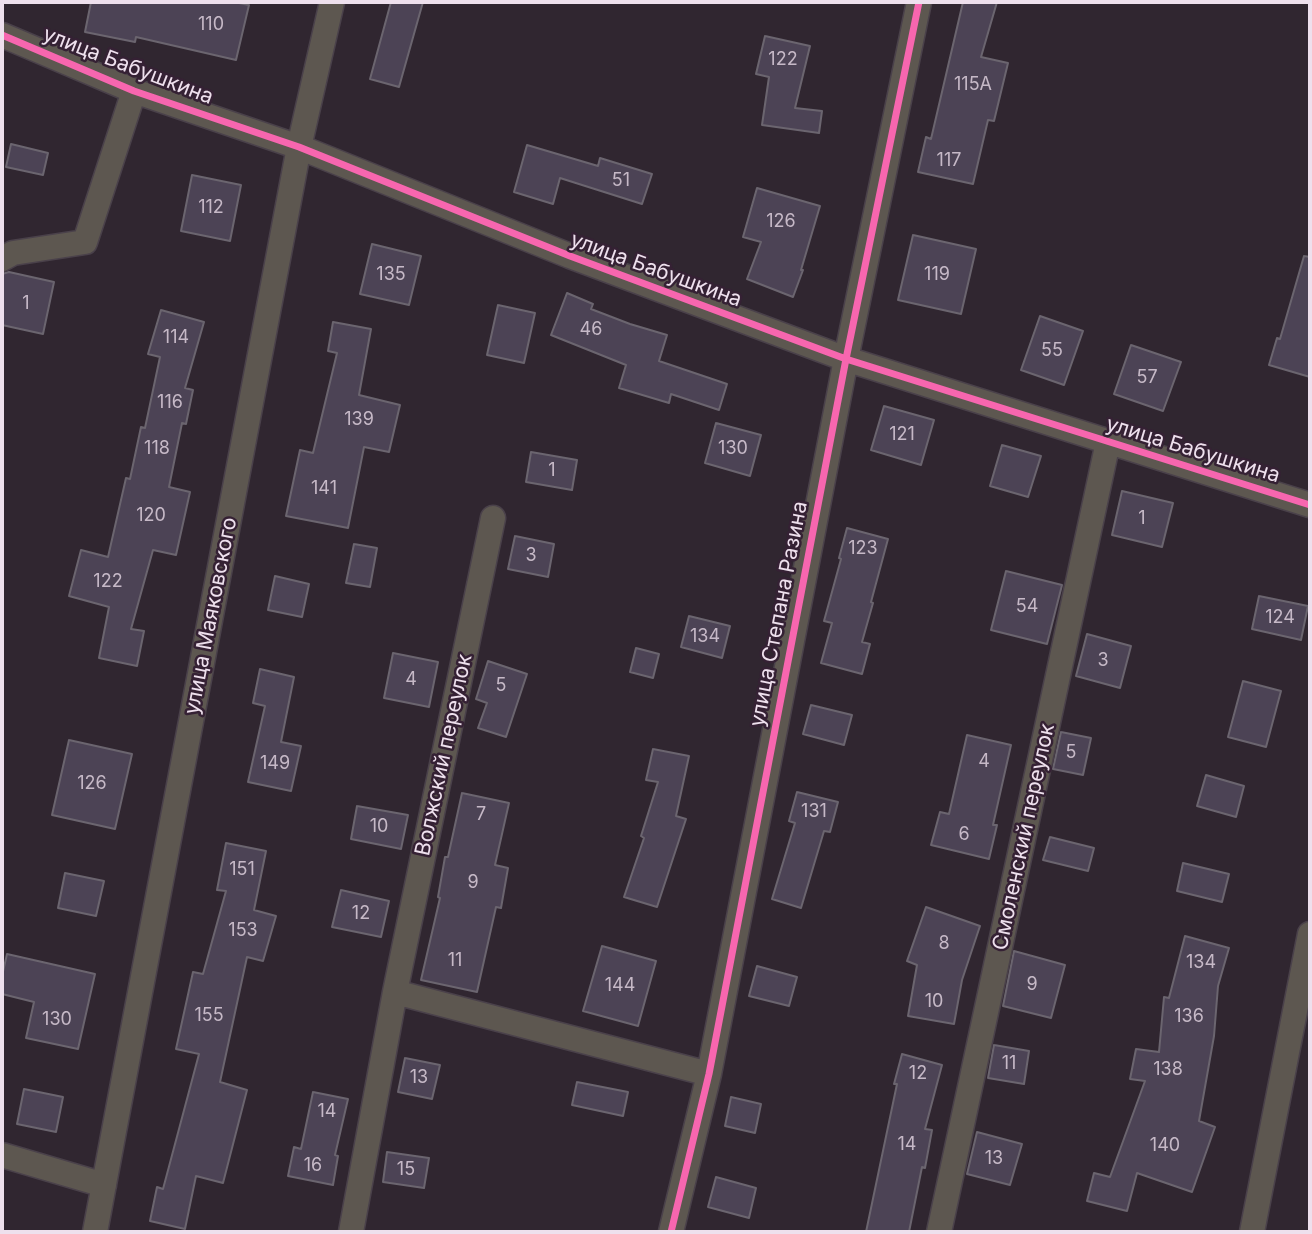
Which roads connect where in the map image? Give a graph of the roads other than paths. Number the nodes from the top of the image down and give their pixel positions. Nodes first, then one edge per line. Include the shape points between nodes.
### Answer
1 (332, 2) edge
2 (919, 2) edge
3 (2, 35) edge
4 (134, 91) junction
5 (299, 147) junction
6 (2, 259) edge
7 (846, 359) junction
8 (1108, 442) junction
9 (1310, 505) edge
10 (493, 518) dead end
11 (1310, 934) edge
12 (395, 992) junction
13 (709, 1074) junction
14 (2, 1155) edge
15 (104, 1185) junction
16 (95, 1232) edge
17 (351, 1232) edge
18 (671, 1232) edge
19 (939, 1232) edge
20 (1252, 1232) edge

1 - 5 street, улица Маяковского
2 - 7 street, улица Степана Разина
3 - 4 street, улица Бабушкина
4 - 5 street, улица Бабушкина
4 - 6 street via 85,242 13,253
5 - 7 street, улица Бабушкина via 570,256
5 - 15 street, улица Маяковского
7 - 8 street, улица Бабушкина
7 - 13 street, улица Степана Разина
8 - 9 street, улица Бабушкина
8 - 19 street, Смоленский переулок
10 - 12 street, Волжский переулок
11 - 20 street
12 - 13 street
12 - 17 street, Волжский переулок
13 - 18 street, улица Степана Разина
14 - 15 street
15 - 16 street, улица Маяковского

